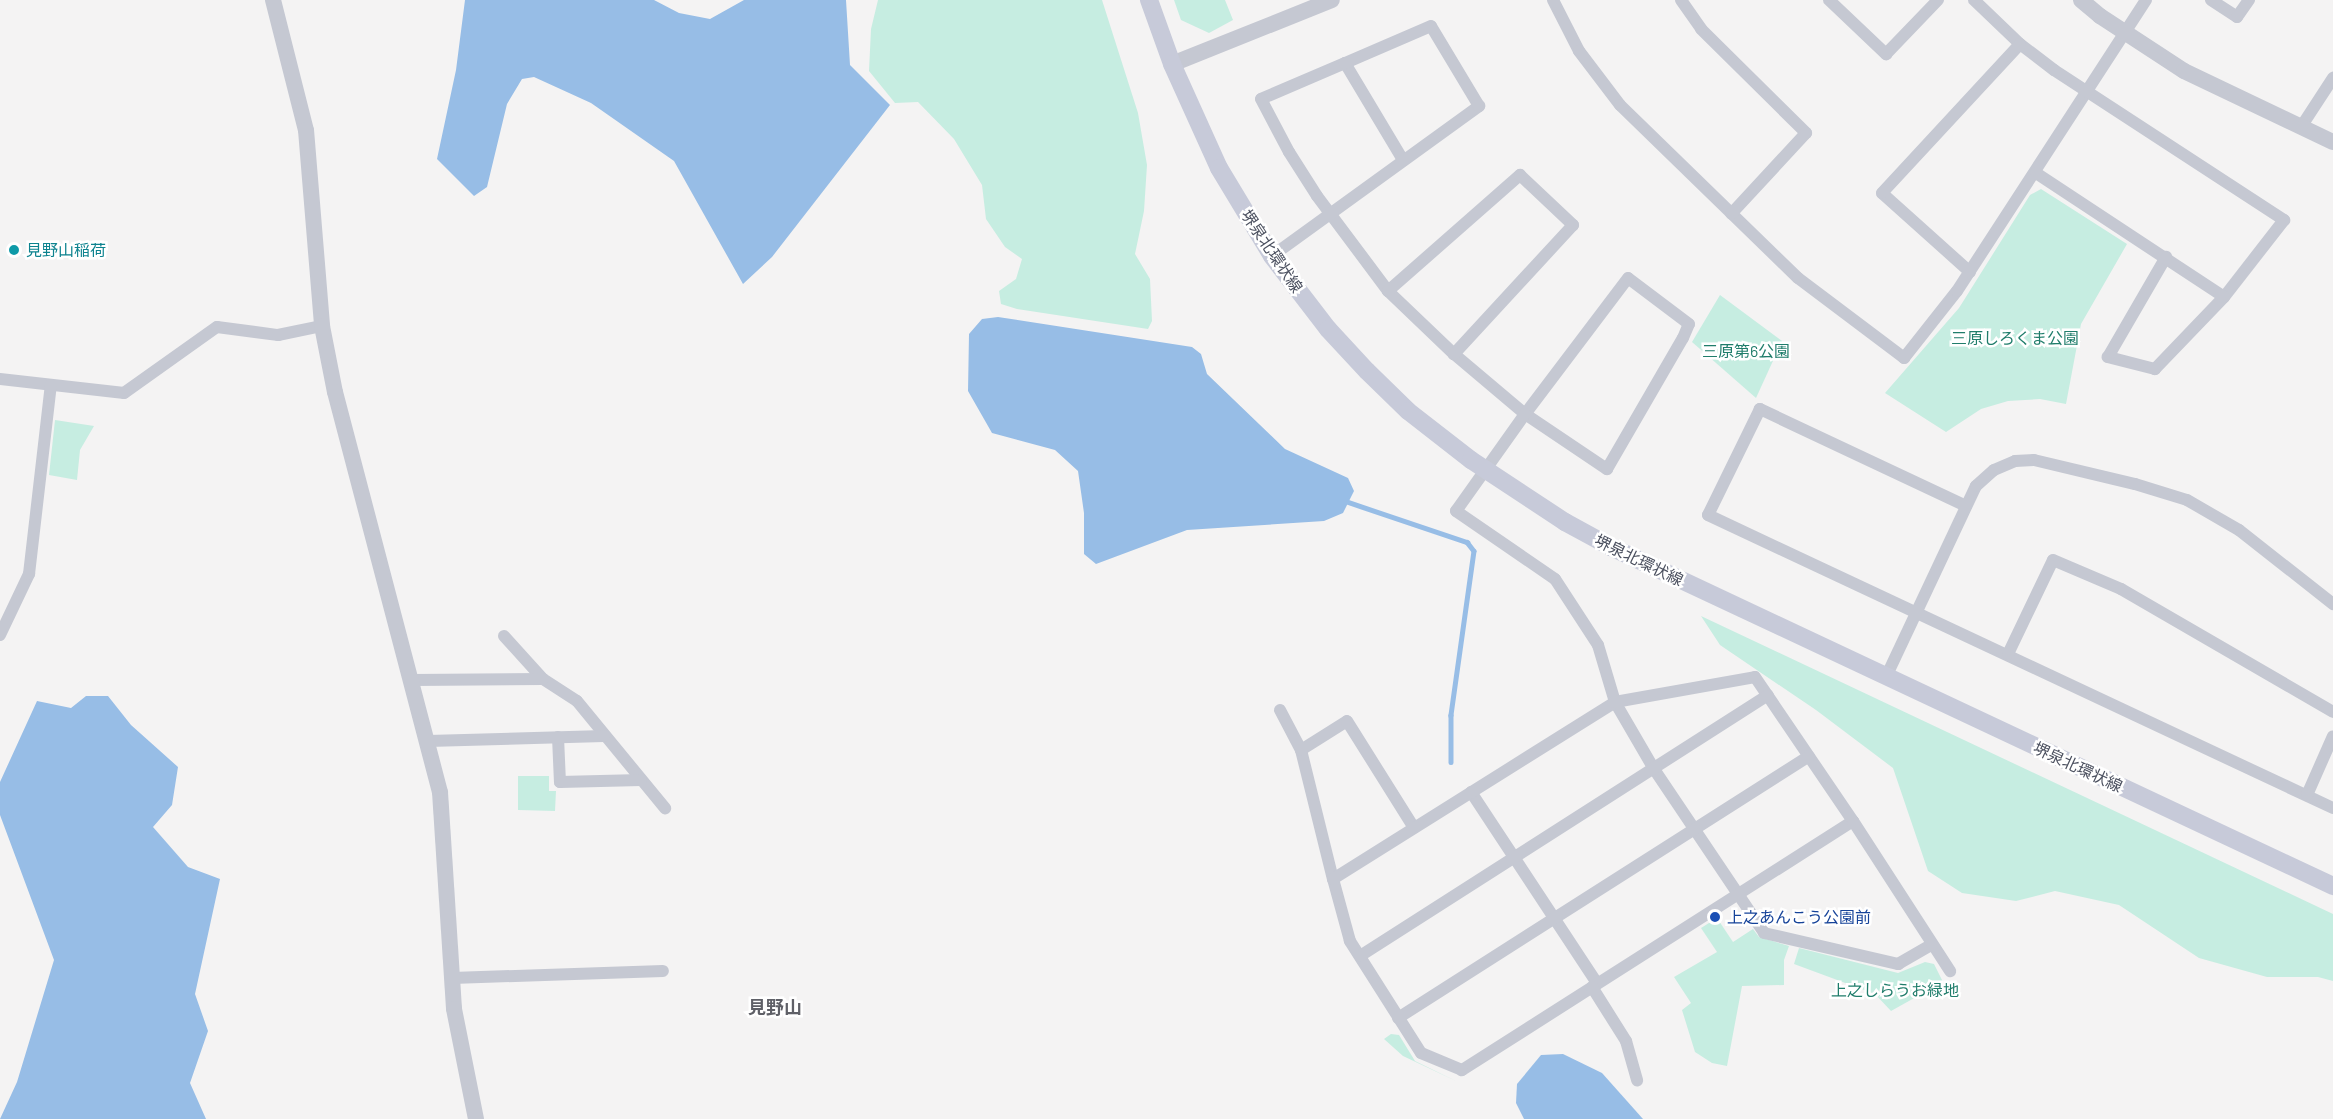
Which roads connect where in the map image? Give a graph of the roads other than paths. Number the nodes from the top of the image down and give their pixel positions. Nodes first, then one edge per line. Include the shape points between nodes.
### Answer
1 (273, 0) edge
2 (1149, 0) edge
3 (1332, 0) edge
4 (1552, 0) edge
5 (1681, 0) edge
6 (1828, 0) edge
7 (1938, 0) edge
8 (1974, 0) edge
9 (2081, 0) edge
10 (2146, 0) edge
11 (2211, 0) edge
12 (2249, 0) edge
13 (2126, 33) junction
14 (2020, 44) junction
15 (1345, 63) junction
16 (1172, 64) junction
17 (2333, 78) edge
18 (2087, 93) junction
19 (2301, 127) junction
20 (2333, 142) edge
21 (1403, 160) junction
22 (2036, 173) junction
23 (1731, 214) junction
24 (1331, 215) junction
25 (1272, 256) junction
26 (2166, 257) junction
27 (1970, 272) junction
28 (1388, 291) junction
29 (2224, 297) junction
30 (322, 326) junction
31 (1454, 354) junction
32 (0, 379) edge
33 (51, 385) junction
34 (1525, 414) junction
35 (1485, 471) junction
36 (1966, 506) junction
37 (2333, 604) edge
38 (1915, 611) junction
39 (0, 635) edge
40 (504, 636) dead end
41 (2008, 654) junction
42 (1886, 677) junction
43 (543, 678) junction
44 (412, 680) junction
45 (1768, 695) junction
46 (1616, 702) junction
47 (1280, 710) dead end
48 (2333, 712) edge
49 (604, 736) junction
50 (2333, 736) edge
51 (558, 737) junction
52 (428, 741) junction
53 (1301, 750) junction
54 (1809, 756) junction
55 (1654, 769) junction
56 (641, 780) junction
57 (1471, 792) junction
58 (2307, 795) junction
59 (665, 808) dead end
60 (2333, 808) edge
61 (1853, 821) junction
62 (1414, 828) junction
63 (1693, 828) junction
64 (1515, 857) junction
65 (1333, 879) junction
66 (2333, 886) edge
67 (1738, 892) junction
68 (1554, 917) junction
69 (1932, 944) junction
70 (1360, 956) junction
71 (663, 971) dead end
72 (1950, 971) dead end
73 (452, 978) junction
74 (1594, 985) junction
75 (1398, 1018) junction
76 (1637, 1080) dead end
77 (476, 1119) edge

1 - 30 street via 306,130
2 - 16 main road, 堺泉北環状線
3 - 16 street
4 - 23 street via 1579,51 1620,105
5 - 23 street via 1701,29 1806,133
6 - 7 street via 1886,54
8 - 14 street
9 - 13 street
10 - 13 street
11 - 12 street via 2237,16
13 - 18 street
13 - 19 street via 2184,71
14 - 18 street
14 - 27 street via 1882,193
15 - 21 street
15 - 21 street via 1431,26 1479,106
15 - 24 street via 1261,99 1289,152
16 - 25 main road, 堺泉北環状線 via 1219,168
17 - 19 street
18 - 22 street
18 - 29 street via 2284,220
19 - 20 street
21 - 24 street
22 - 26 street
22 - 27 street
23 - 27 street via 1798,279 1904,358
24 - 25 street
24 - 28 street
25 - 35 main road, 堺泉北環状線 via 1366,371 1408,411
26 - 29 street
26 - 29 street via 2108,357 2155,369
28 - 31 street
28 - 31 street via 1520,175 1573,225
30 - 33 street via 278,335 217,327 124,393
30 - 44 street via 335,392
31 - 34 street
32 - 33 street
33 - 39 street via 29,574
34 - 34 street via 1607,469 1689,324 1628,278
34 - 35 street
35 - 42 main road, 堺泉北環状線 via 1611,547
35 - 46 street via 1456,511 1555,579 1598,645
36 - 37 street via 1976,486 1994,470 2015,461 2034,460 2165,492 2214,514
36 - 38 street
36 - 38 street via 1760,409 1708,515
38 - 41 street
38 - 42 street
40 - 43 street
41 - 48 street via 2052,560 2121,589
41 - 58 street
42 - 66 main road, 堺泉北環状線
43 - 44 street
43 - 49 street via 577,701
44 - 52 street
45 - 46 street via 1755,677
45 - 54 street
45 - 55 street
46 - 55 street
46 - 57 street
47 - 53 street
49 - 51 street
49 - 56 street
50 - 58 street
51 - 52 street
51 - 56 street via 560,782
52 - 73 street via 440,792
53 - 62 street via 1347,721
53 - 65 street
54 - 61 street
54 - 63 street
55 - 63 street
55 - 64 street
56 - 59 street
57 - 62 street
57 - 64 street
58 - 60 street
61 - 67 street
61 - 69 street
62 - 65 street
63 - 67 street
63 - 68 street
64 - 68 street
64 - 70 street
65 - 70 street via 1350,941
67 - 69 street via 1764,933 1898,964
67 - 74 street
68 - 74 street
68 - 75 street
69 - 72 street
70 - 75 street
71 - 73 street
73 - 77 street via 454,1009
74 - 75 street via 1462,1070 1420,1053
74 - 76 street via 1626,1041

